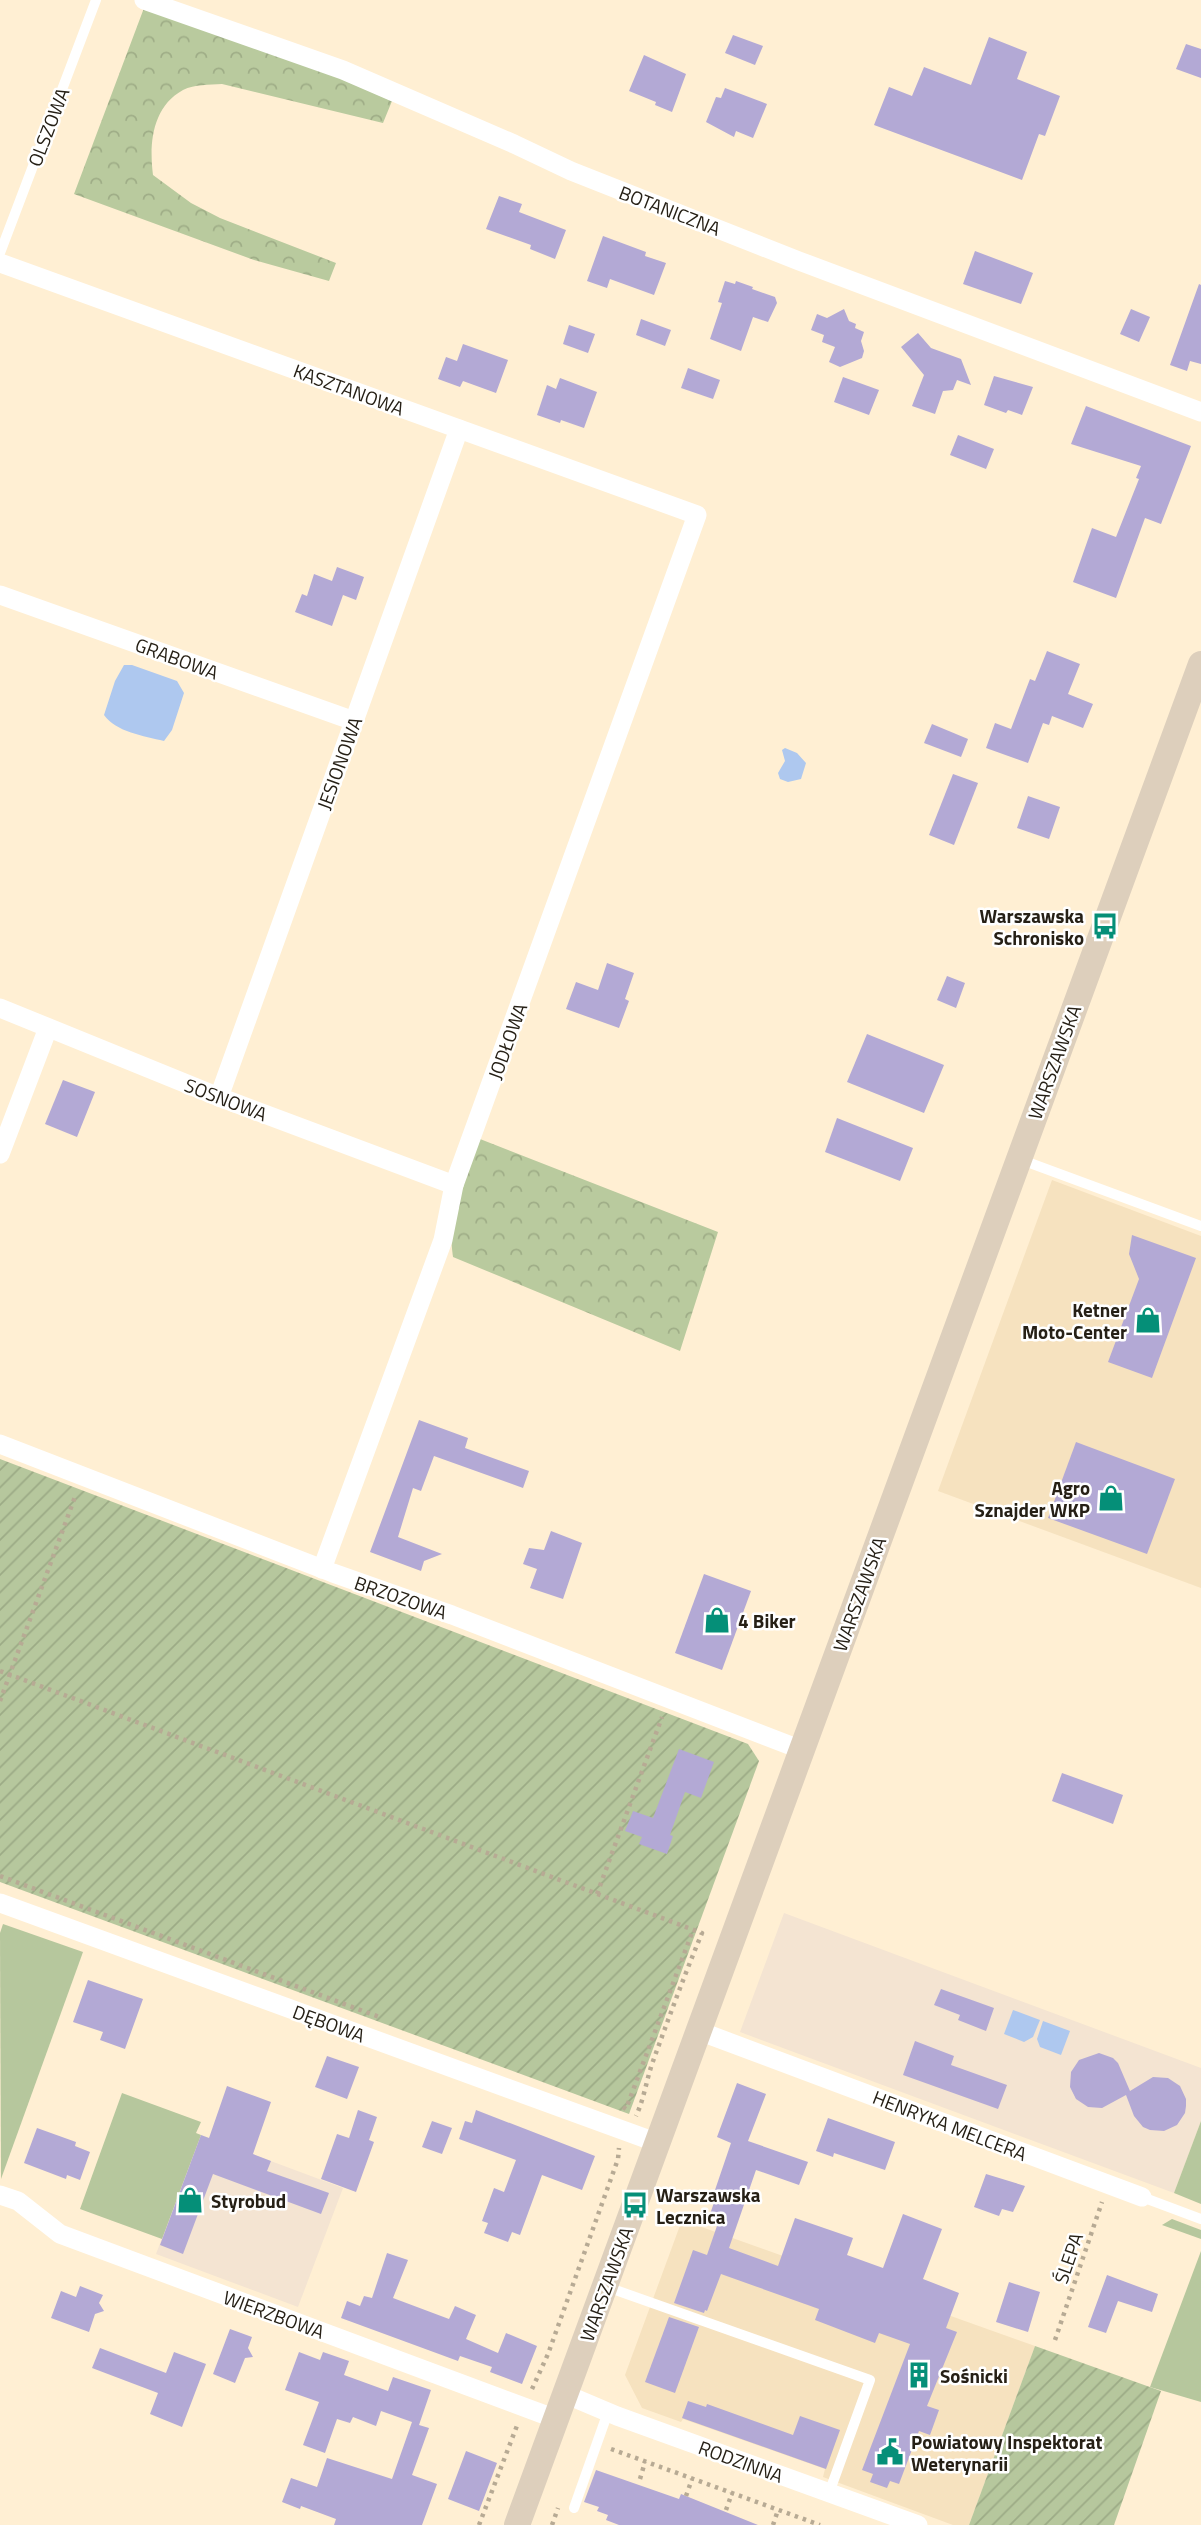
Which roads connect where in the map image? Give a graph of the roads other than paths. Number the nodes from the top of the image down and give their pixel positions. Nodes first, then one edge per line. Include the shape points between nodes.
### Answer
1 (96, 0) edge
2 (144, 0) edge
3 (0, 253) edge
4 (0, 263) edge
5 (1201, 412) edge
6 (459, 429) junction
7 (697, 515) joint
8 (0, 595) edge
9 (1201, 664) edge
10 (354, 721) junction
11 (0, 1008) edge
12 (48, 1028) junction
13 (219, 1097) junction
14 (0, 1154) edge
15 (1019, 1158) junction
16 (454, 1185) junction
17 (1201, 1226) edge
18 (0, 1444) edge
19 (322, 1569) junction
20 (802, 1750) junction
21 (0, 1903) edge
22 (699, 2031) junction
23 (658, 2143) junction
24 (0, 2195) edge
25 (1142, 2197) joint
26 (1201, 2219) edge
27 (605, 2286) junction
28 (565, 2394) junction
29 (608, 2412) junction
30 (556, 2419) junction
31 (829, 2493) junction
32 (574, 2508) dead end
33 (517, 2525) edge
34 (918, 2525) edge

1 - 3 lane, OLSZOWA
2 - 5 street, BOTANICZNA via 343,70 571,171
4 - 6 street, KASZTANOWA
6 - 7 street, KASZTANOWA
6 - 10 street, JESIONOWA
7 - 16 street, JODŁOWA
8 - 10 street, GRABOWA
9 - 15 main road, WARSZAWSKA
10 - 13 street, JESIONOWA
11 - 12 street, SOSNOWA
12 - 13 street, SOSNOWA
12 - 14 street
13 - 16 street, SOSNOWA
15 - 17 lane
15 - 20 main road, WARSZAWSKA
16 - 19 street, JODŁOWA via 443,1240
18 - 19 street, BRZOZOWA
19 - 20 street, BRZOZOWA
20 - 22 main road, WARSZAWSKA
21 - 23 street, DĘBOWA
22 - 23 main road, WARSZAWSKA
22 - 25 street, HENRYKA MELCERA
23 - 27 main road, WARSZAWSKA
24 - 30 street, WIERZBOWA via 18,2202 60,2234
25 - 26 lane, HENRYKA MELCERA
27 - 28 main road, WARSZAWSKA
27 - 31 lane via 870,2381
28 - 29 street, RODZINNA
28 - 30 main road, WARSZAWSKA
29 - 31 street, RODZINNA
29 - 32 lane
30 - 33 main road, WARSZAWSKA
31 - 34 street, RODZINNA

